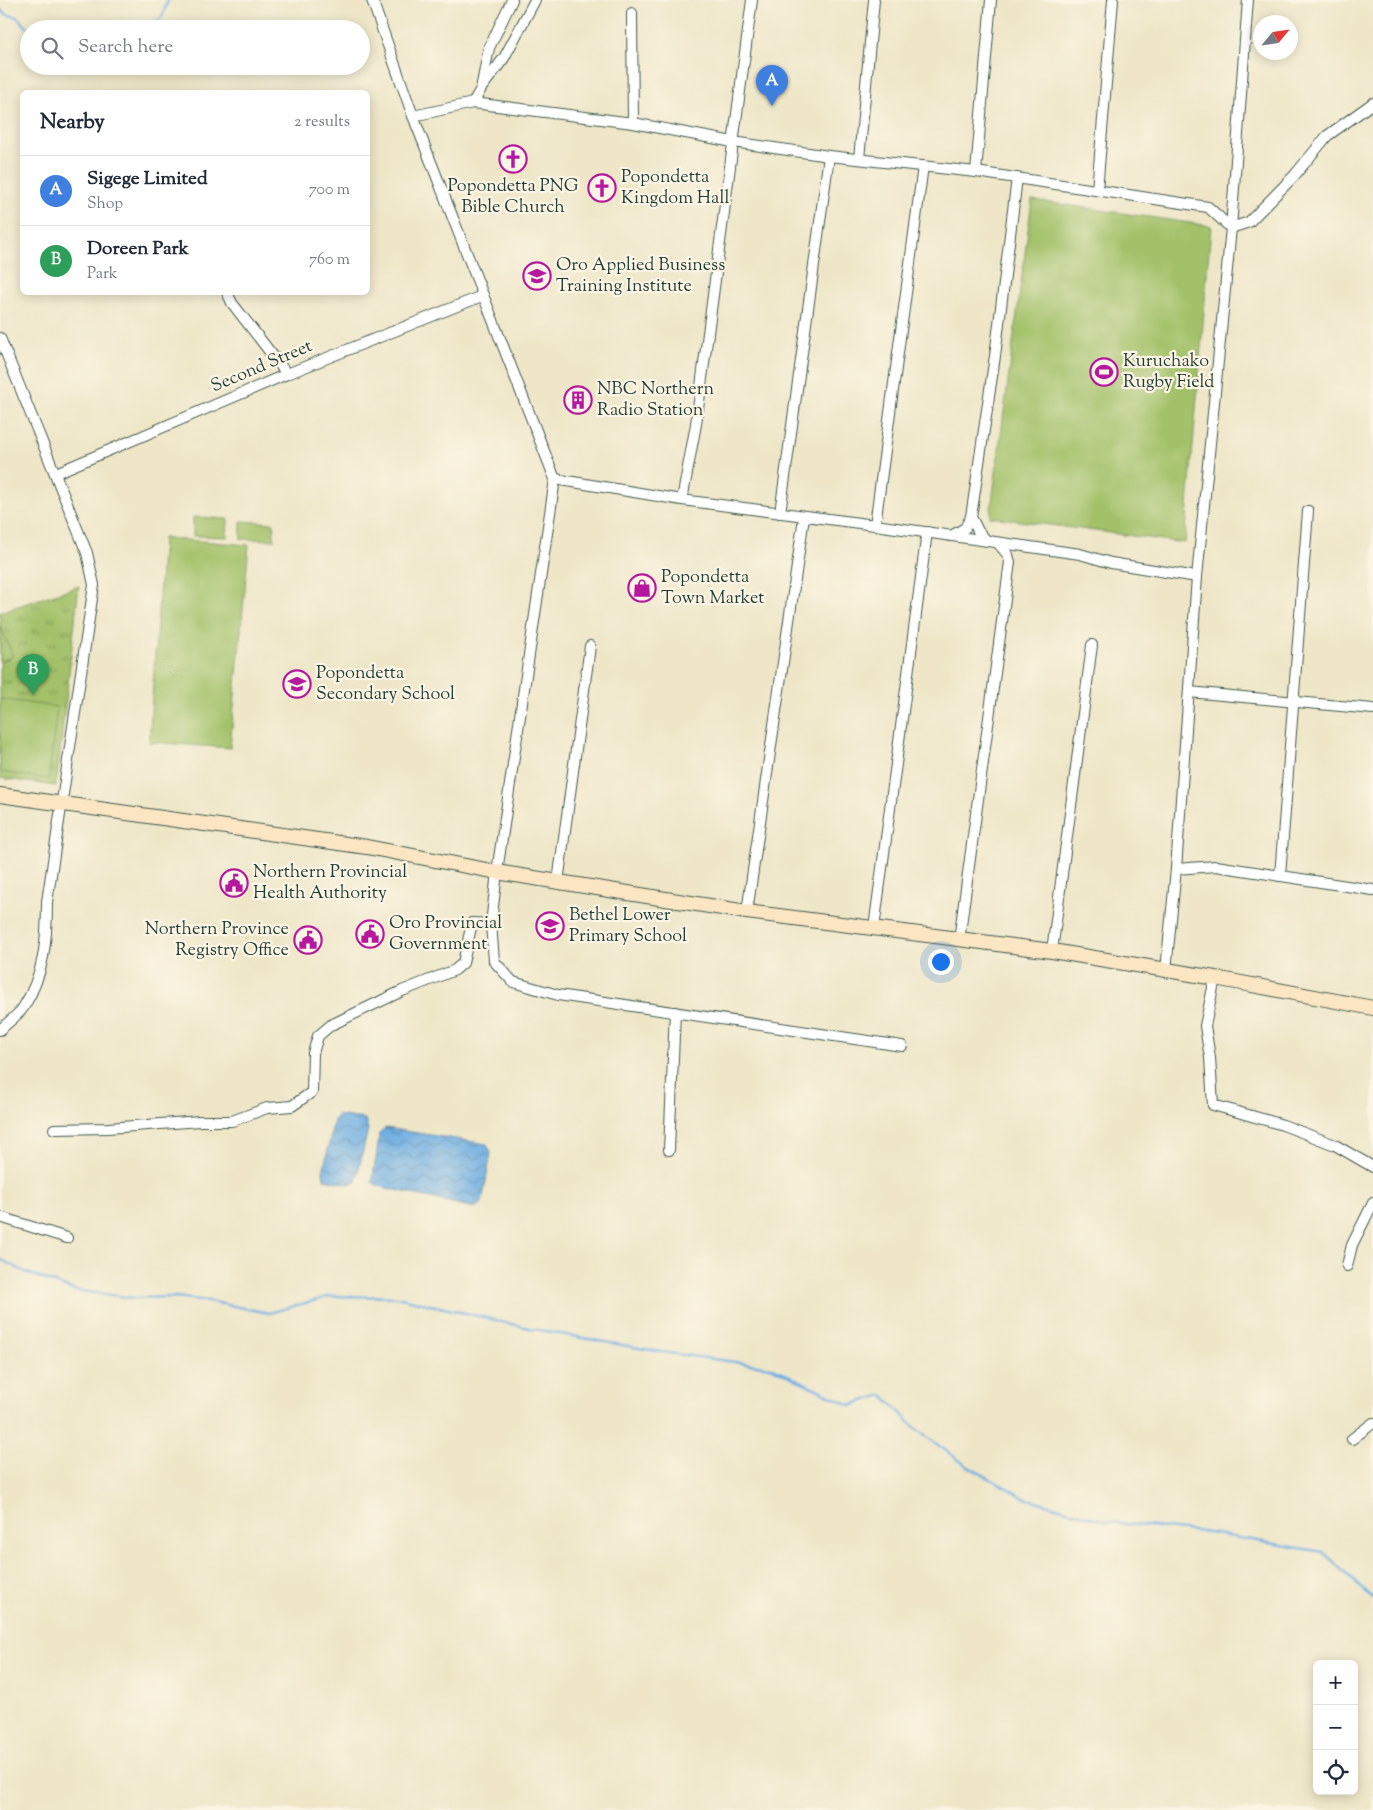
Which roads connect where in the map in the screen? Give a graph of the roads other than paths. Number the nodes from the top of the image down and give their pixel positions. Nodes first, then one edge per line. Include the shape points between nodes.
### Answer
1 (372, 0) edge
2 (512, 0) edge
3 (534, 0) edge
4 (752, 0) edge
5 (874, 0) edge
6 (991, 0) edge
7 (1113, 0) edge
8 (1248, 0) edge
9 (632, 13) dead end
10 (482, 87) junction
11 (1373, 102) edge
12 (473, 103) junction
13 (413, 116) junction
14 (633, 124) junction
15 (733, 142) junction
16 (829, 156) junction
17 (859, 160) junction
18 (923, 166) junction
19 (976, 172) junction
20 (1017, 178) junction
21 (1097, 190) junction
22 (1230, 228) junction
23 (228, 295) edge
24 (482, 296) junction
25 (0, 338) edge
26 (287, 374) junction
27 (56, 473) junction
28 (555, 479) junction
29 (682, 500) junction
30 (1308, 511) dead end
31 (780, 514) junction
32 (804, 517) junction
33 (971, 517) junction
34 (875, 525) junction
35 (927, 532) junction
36 (951, 536) junction
37 (987, 541) junction
38 (998, 543) junction
39 (1026, 546) junction
40 (1010, 562) junction
41 (1198, 577) junction
42 (1092, 645) dead end
43 (590, 646) dead end
44 (1189, 692) junction
45 (1294, 702) junction
46 (1373, 709) edge
47 (0, 795) edge
48 (61, 803) junction
49 (1176, 868) junction
50 (497, 872) junction
51 (1280, 876) junction
52 (558, 882) junction
53 (1373, 890) edge
54 (746, 912) junction
55 (491, 924) junction
56 (874, 928) junction
57 (959, 940) junction
58 (1052, 951) junction
59 (1166, 970) junction
60 (1214, 978) junction
61 (1373, 1008) edge
62 (675, 1012) junction
63 (0, 1030) edge
64 (902, 1046) dead end
65 (54, 1129) dead end
66 (669, 1150) dead end
67 (1373, 1167) edge
68 (1373, 1203) edge
69 (0, 1217) edge
70 (67, 1238) dead end
71 (1347, 1266) dead end
72 (1373, 1423) edge
73 (1352, 1439) dead end

1 - 13 street
2 - 10 street via 489,48
3 - 10 street via 504,58
4 - 15 street
5 - 17 street
6 - 19 street
7 - 21 street
8 - 22 street
9 - 14 street
10 - 12 street
11 - 22 street via 1327,136 1250,222
12 - 13 street
12 - 14 street
13 - 24 street
14 - 15 street
15 - 16 street
15 - 29 street via 696,424
16 - 17 street
16 - 31 street
17 - 18 street
18 - 19 street
18 - 34 street
19 - 20 street
20 - 21 street
20 - 33 street
21 - 22 street via 1208,207
22 - 41 street
23 - 26 street
24 - 26 street, Second Street
24 - 28 street
25 - 27 street
26 - 27 street, Second Street
27 - 48 street via 87,553 94,584
28 - 29 street
28 - 50 street
29 - 31 street
30 - 45 street
31 - 32 street
32 - 34 street
32 - 54 street
33 - 36 street via 965,528
33 - 37 street
34 - 35 street
35 - 36 street
35 - 56 street
36 - 37 street
37 - 38 street
38 - 39 street
38 - 40 street
39 - 40 street
39 - 41 street
40 - 57 street
41 - 44 street
42 - 58 street
43 - 52 street
44 - 45 street
44 - 49 street
45 - 46 street
45 - 51 street
47 - 48 main road
48 - 50 main road via 367,847
48 - 63 street via 47,902 47,939 38,979 22,1009
49 - 51 street via 1216,866
49 - 59 street
50 - 52 main road
50 - 55 street
51 - 53 street
52 - 54 main road
54 - 56 main road
55 - 62 street via 494,961 513,982 558,995
55 - 65 street via 472,924 463,963 455,970 330,1025 318,1036 312,1053 312,1092 292,1106 266,1108 232,1121
56 - 57 main road
57 - 58 main road
58 - 59 main road
59 - 60 main road
60 - 61 main road
60 - 67 street via 1205,1026 1213,1105 1283,1125 1335,1145
62 - 64 street
62 - 66 street
68 - 71 street via 1352,1245
69 - 70 street
72 - 73 street

